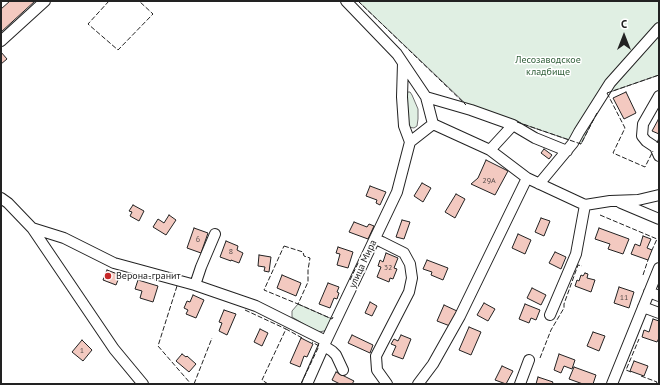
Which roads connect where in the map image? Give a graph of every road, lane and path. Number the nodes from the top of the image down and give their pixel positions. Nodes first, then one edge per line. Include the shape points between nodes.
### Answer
1 (45, 1) edge
2 (346, 1) edge
3 (659, 28) edge
4 (1, 41) edge
5 (403, 63) junction
6 (659, 96) edge
7 (426, 97) junction
8 (433, 124) junction
9 (513, 125) junction
10 (410, 142) junction
11 (490, 150) junction
12 (567, 151) junction
13 (659, 156) edge
14 (527, 178) junction
15 (539, 184) junction
16 (659, 195) edge
17 (1, 198) edge
18 (617, 201) junction
19 (585, 205) junction
20 (659, 219) edge
21 (32, 228) junction
22 (215, 234) dead end
23 (375, 239) junction
24 (659, 268) edge
25 (195, 285) junction
26 (654, 294) edge
27 (644, 307) junction
28 (659, 313) edge
29 (550, 315) dead end
30 (325, 344) junction
31 (529, 360) dead end
32 (344, 370) dead end
33 (143, 384) edge
34 (308, 384) edge
35 (387, 384) edge
36 (418, 384) edge
37 (520, 384) edge
38 (612, 384) edge

1 - 4 street
2 - 5 street
3 - 12 street via 610,83
5 - 7 street
5 - 10 street via 404,126
6 - 13 street via 643,124 642,136 655,148
7 - 8 street
7 - 9 street
8 - 10 street
8 - 11 street
9 - 11 street
9 - 12 street via 535,138
10 - 23 street, улица Мира via 398,192
11 - 14 street
12 - 15 street
14 - 15 street
14 - 36 street via 460,316
15 - 19 street
16 - 18 street
17 - 21 street
18 - 19 street
18 - 20 street
19 - 29 street via 576,254
21 - 25 street via 64,238 114,263
21 - 33 street via 114,349
22 - 25 street
23 - 30 street, улица Мира
23 - 35 street via 404,253 410,264 412,278 409,292 376,356 377,370
24 - 26 street
25 - 30 street via 256,306
26 - 27 street
27 - 28 street
27 - 38 street
30 - 32 street via 336,355
30 - 34 street, улица Мира
31 - 37 street

